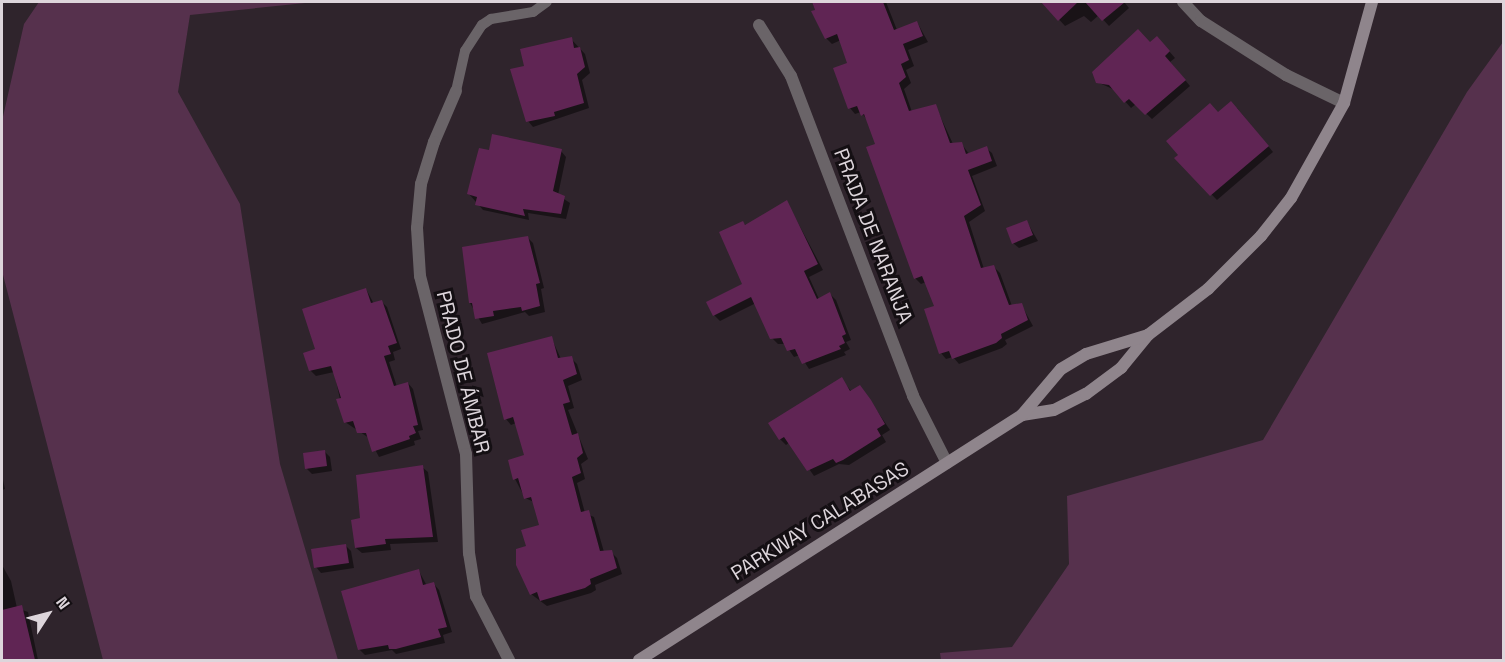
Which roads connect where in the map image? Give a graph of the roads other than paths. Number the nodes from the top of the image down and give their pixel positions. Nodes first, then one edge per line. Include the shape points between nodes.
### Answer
1 (547, 2) edge
2 (1184, 2) edge
3 (1372, 2) edge
4 (759, 25) dead end
5 (456, 92) joint
6 (1344, 104) junction
7 (1148, 335) junction
8 (1022, 415) junction
9 (947, 463) junction
10 (509, 660) edge
11 (639, 660) edge

1 - 5 lane via 533,12 491,19 482,25 465,51
2 - 6 street via 1202,21 1286,75
3 - 6 street, PARKWAY CALABASAS
4 - 9 street, PRADA DE NARANJA via 791,76 913,396
5 - 10 street, PRADO DE ÁMBAR via 421,184 417,228 420,276 466,454 469,553 476,596
6 - 7 street, PARKWAY CALABASAS via 1309,169 1260,236 1208,289
7 - 8 street, PARKWAY CALABASAS via 1086,354 1061,369
7 - 8 street, PARKWAY CALABASAS via 1121,368 1086,394 1054,410
8 - 9 street, PARKWAY CALABASAS
9 - 11 street, PARKWAY CALABASAS

